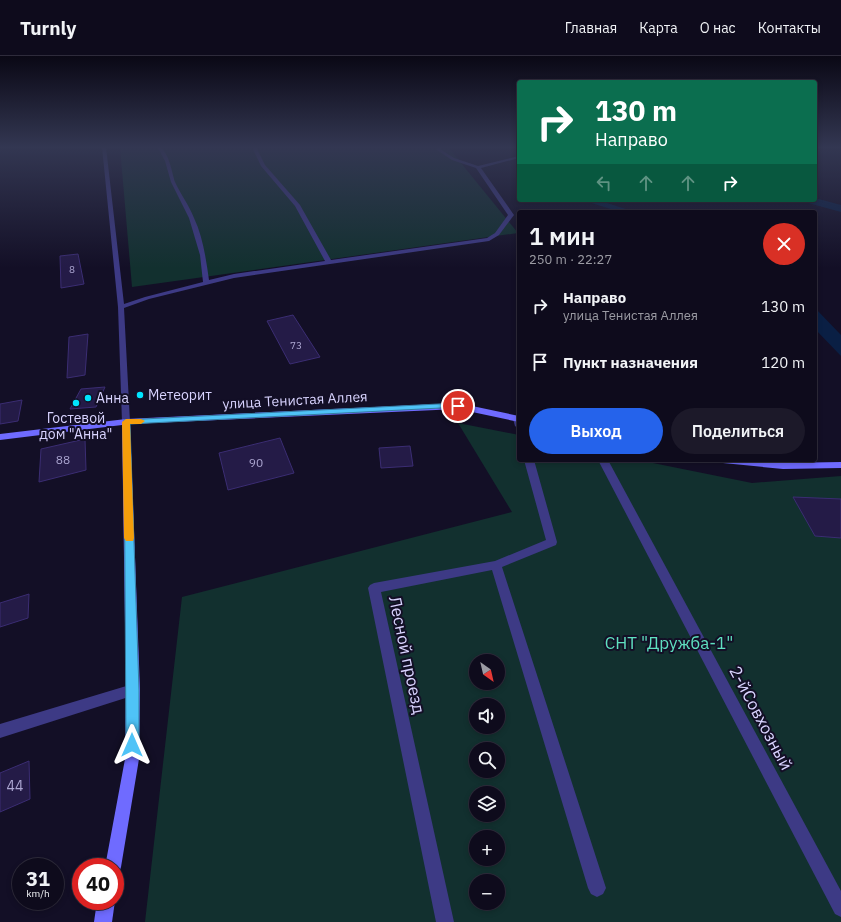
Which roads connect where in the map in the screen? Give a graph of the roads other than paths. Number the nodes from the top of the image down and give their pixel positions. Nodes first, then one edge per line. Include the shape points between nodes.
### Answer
1 (108, 187) edge
2 (177, 187) edge
3 (282, 187) edge
4 (492, 187) edge
5 (330, 262) junction
6 (206, 283) junction
7 (121, 307) junction
8 (517, 421) edge
9 (126, 422) junction
10 (0, 437) edge
11 (530, 462) edge
12 (604, 462) edge
13 (743, 462) edge
14 (841, 464) edge
15 (496, 565) junction
16 (133, 690) junction
17 (0, 731) edge
18 (115, 858) edge
19 (597, 888) dead end
20 (841, 908) edge
21 (104, 910) edge
22 (102, 922) edge
23 (445, 922) edge

1 - 7 street
2 - 6 street via 192,218 203,255
3 - 5 street via 297,205
4 - 5 street via 511,215 497,234 489,239
5 - 6 street via 234,276
6 - 7 street
7 - 9 street
8 - 9 main road, улица Тенистая Аллея via 458,406
9 - 10 main road, улица Тенистая Аллея
9 - 16 main road
11 - 15 street, Лесной проезд via 552,542
12 - 20 street, 2-йСовхозный
13 - 14 main road via 783,466
15 - 19 street
15 - 23 street, Лесной проезд via 374,588
16 - 17 street
16 - 18 main road via 132,759
21 - 22 main road

